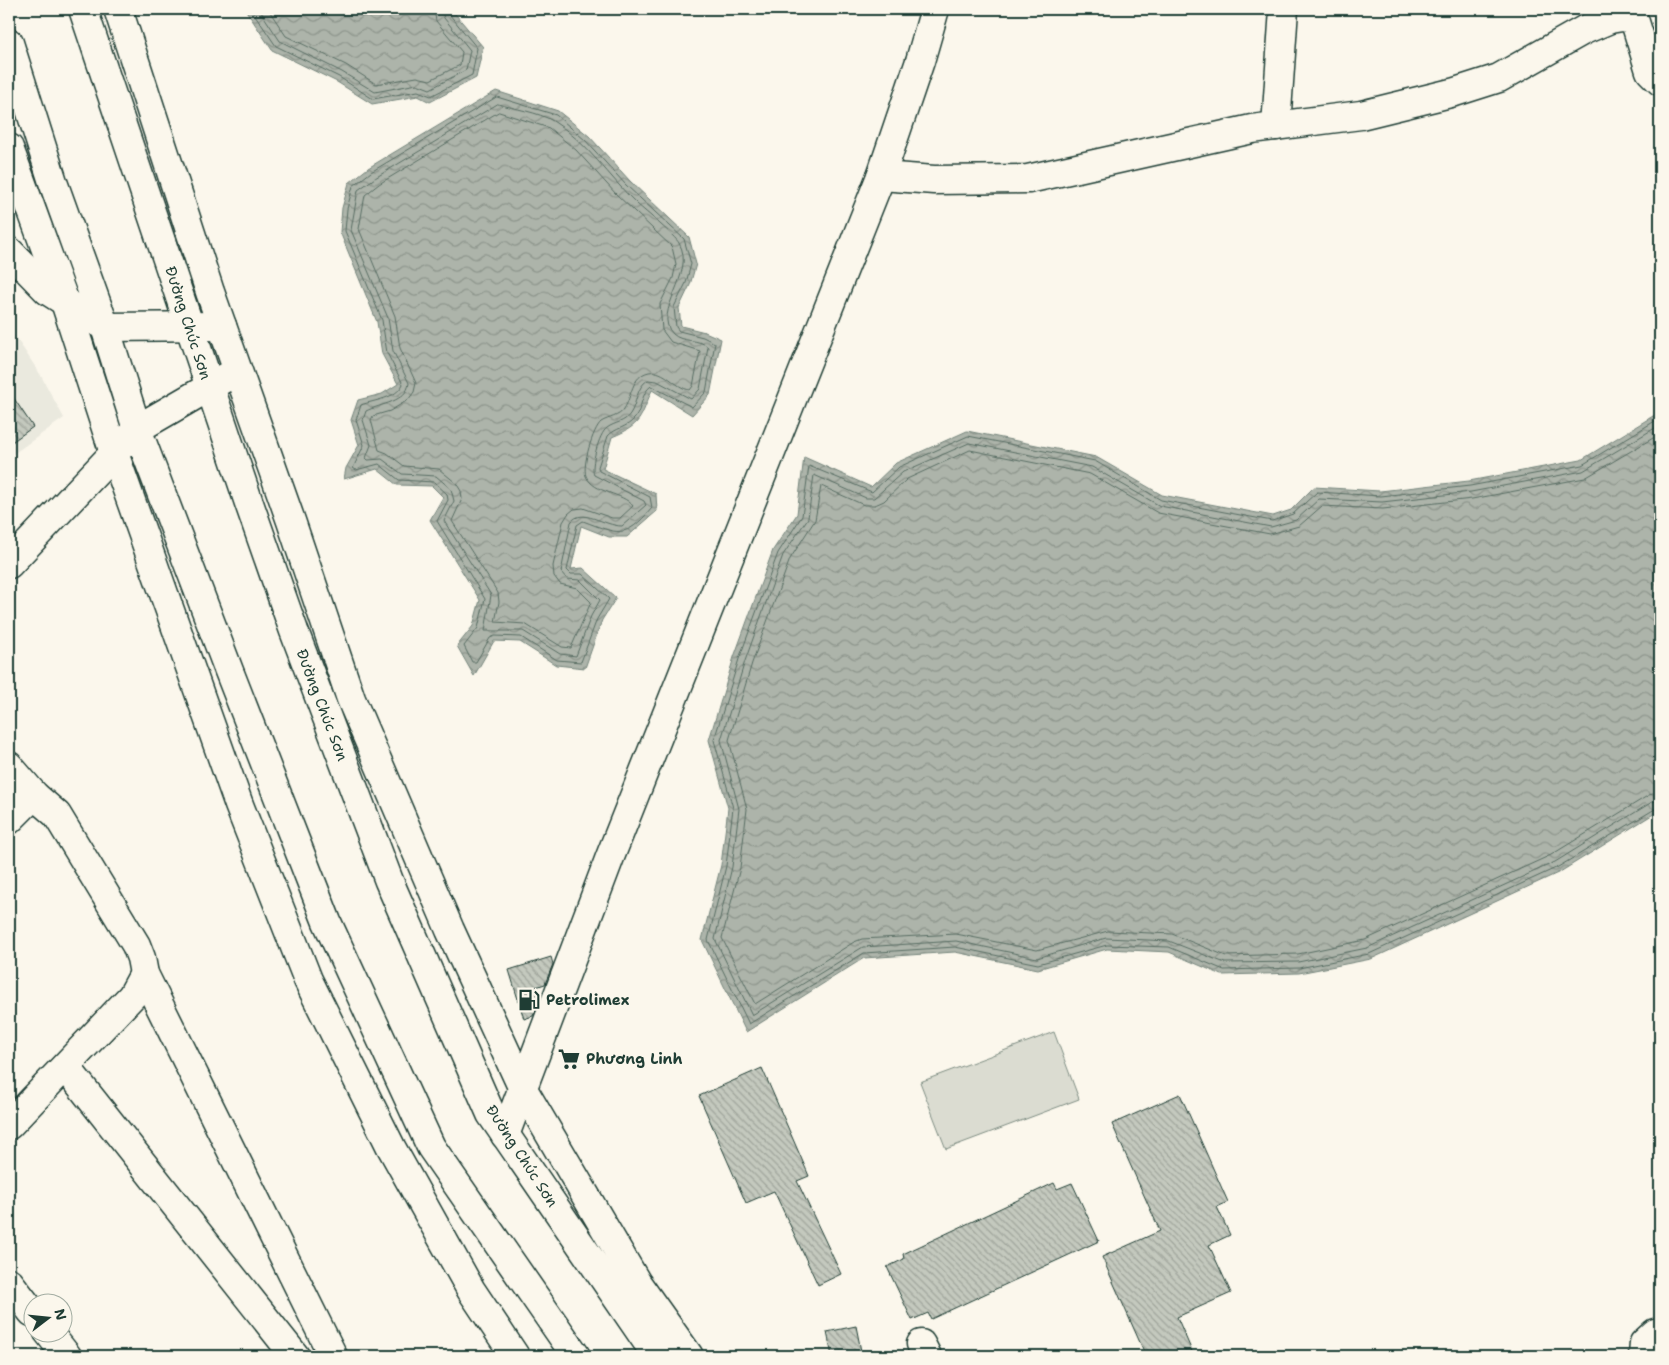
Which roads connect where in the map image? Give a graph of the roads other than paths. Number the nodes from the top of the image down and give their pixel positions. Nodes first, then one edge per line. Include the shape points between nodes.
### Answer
1 (83, 9) edge
2 (118, 9) edge
3 (935, 9) edge
4 (1284, 9) edge
5 (9, 43) edge
6 (1660, 81) edge
7 (1276, 126) junction
8 (9, 148) edge
9 (882, 176) junction
10 (9, 251) edge
11 (65, 302) junction
12 (190, 326) junction
13 (222, 326) junction
14 (105, 328) junction
15 (238, 371) junction
16 (210, 387) junction
17 (137, 429) junction
18 (114, 453) junction
19 (9, 564) edge
20 (9, 766) edge
21 (34, 795) junction
22 (9, 820) edge
23 (144, 974) junction
24 (66, 1067) junction
25 (523, 1089) junction
26 (9, 1125) edge
27 (505, 1135) junction
28 (9, 1282) edge
29 (22, 1299) edge
30 (1660, 1332) edge
31 (56, 1342) edge
32 (67, 1356) edge
33 (295, 1356) edge
34 (333, 1356) edge
35 (515, 1356) edge
36 (576, 1356) edge
37 (656, 1356) edge
38 (689, 1356) edge
39 (1643, 1356) edge

1 - 12 main road, Đường Chúc Sơn
2 - 13 main road, Đường Chúc Sơn
3 - 9 main road
4 - 7 main road
5 - 14 main road via 52,182
6 - 7 main road via 1650,71 1635,22 1622,17 1584,30 1506,75 1481,84 1361,115
7 - 9 main road via 1028,179 934,180
8 - 11 main road
9 - 25 main road via 614,848
10 - 11 main road via 48,291
11 - 14 main road
11 - 18 main road
12 - 13 main road
12 - 14 main road
12 - 16 main road, Đường Chúc Sơn
13 - 15 main road, Đường Chúc Sơn
14 - 17 main road
15 - 16 main road
15 - 25 main road, Đường Chúc Sơn via 351,699 450,930
16 - 17 main road
16 - 27 main road, Đường Chúc Sơn via 294,631 389,880 491,1114
17 - 18 main road
17 - 36 main road via 228,671 328,922 431,1147
18 - 19 main road
18 - 35 main road via 239,804 308,980 391,1147 471,1290
20 - 21 main road
21 - 22 main road
21 - 23 main road via 62,823 136,945
23 - 24 main road via 132,996
23 - 34 main road
24 - 26 main road
24 - 33 main road
25 - 27 main road
25 - 38 main road, Đường Chúc Sơn via 637,1284
27 - 37 main road, Đường Chúc Sơn
28 - 29 main road
30 - 39 main road via 1644,1343
31 - 32 main road

